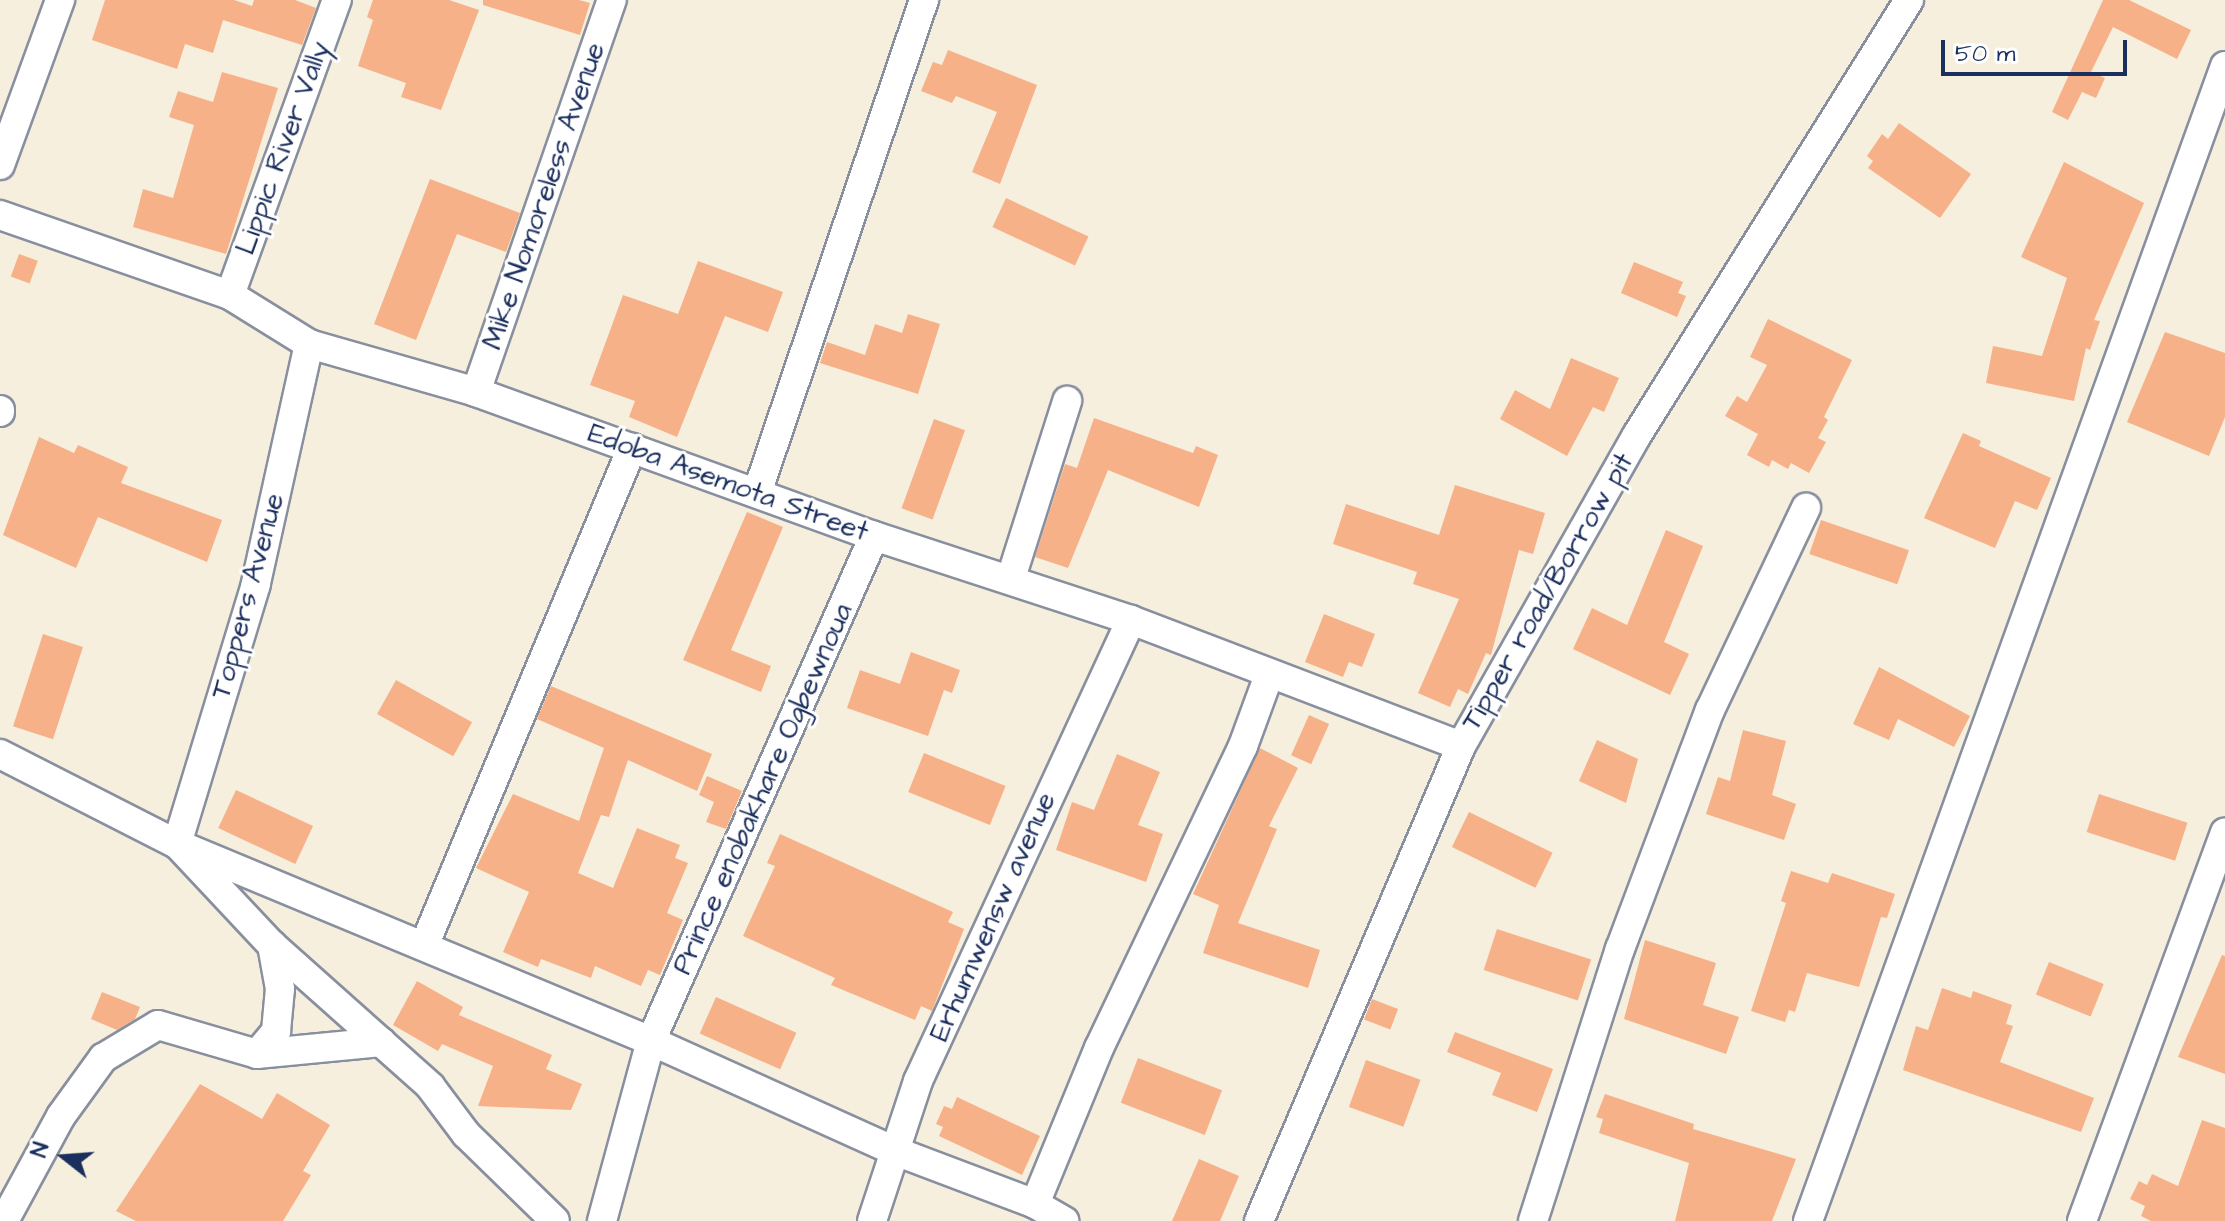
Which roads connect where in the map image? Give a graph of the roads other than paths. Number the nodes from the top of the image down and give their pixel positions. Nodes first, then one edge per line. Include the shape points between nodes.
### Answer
1 (60, 0) edge
2 (337, 0) edge
3 (612, 0) edge
4 (924, 0) edge
5 (1909, 0) edge
6 (2225, 66) edge
7 (0, 165) edge
8 (0, 215) edge
9 (230, 295) junction
10 (309, 344) junction
11 (476, 392) junction
12 (1067, 401) dead end
13 (632, 448) junction
14 (757, 493) junction
15 (1806, 508) dead end
16 (874, 536) junction
17 (1011, 578) junction
18 (1131, 620) junction
19 (1269, 675) junction
20 (1461, 746) junction
21 (0, 754) edge
22 (2225, 833) edge
23 (2225, 843) edge
24 (177, 844) junction
25 (272, 945) junction
26 (424, 946) junction
27 (651, 1041) junction
28 (381, 1042) junction
29 (257, 1054) junction
30 (895, 1151) junction
31 (1035, 1204) junction
32 (4, 1221) edge
33 (555, 1221) edge
34 (602, 1221) edge
35 (872, 1221) edge
36 (1065, 1221) edge
37 (1259, 1221) edge
38 (1533, 1221) edge
39 (1808, 1221) edge
40 (2082, 1221) edge

1 - 7 street
2 - 9 street, Lippic River Vally
3 - 11 street, Mike Nomoreless Avenue
4 - 14 street
5 - 20 street, Tipper road/Borrow pit via 1637,435
6 - 39 street
8 - 9 street, Edoba Asemota Street
9 - 10 street, Edoba Asemota Street
10 - 11 street, Edoba Asemota Street
10 - 24 street, Toppers Avenue via 256,584
11 - 13 street, Edoba Asemota Street
12 - 17 street
13 - 14 street, Edoba Asemota Street
13 - 26 street
14 - 16 street, Edoba Asemota Street
15 - 38 street via 1710,710 1620,949
16 - 17 street, Edoba Asemota Street
16 - 27 street, Prince enobakhare Ogbewnoua
17 - 18 street, Edoba Asemota Street
18 - 19 street, Edoba Asemota Street
18 - 30 street, Erhumwensw avenue via 918,1081
19 - 20 street, Edoba Asemota Street
19 - 31 street via 1243,746 1099,1048
20 - 37 street, Tipper road/Borrow pit
21 - 24 street
22 - 40 street
23 - 40 street
24 - 25 street
24 - 26 street
25 - 28 street
25 - 29 street via 280,989 276,1031
26 - 27 street
27 - 30 street
27 - 34 street, Prince enobakhare Ogbewnoua
28 - 29 street
28 - 33 street via 430,1086 466,1134
29 - 32 street via 158,1025 103,1058 61,1116
30 - 31 street
30 - 35 street, Erhumwensw avenue
31 - 36 street

